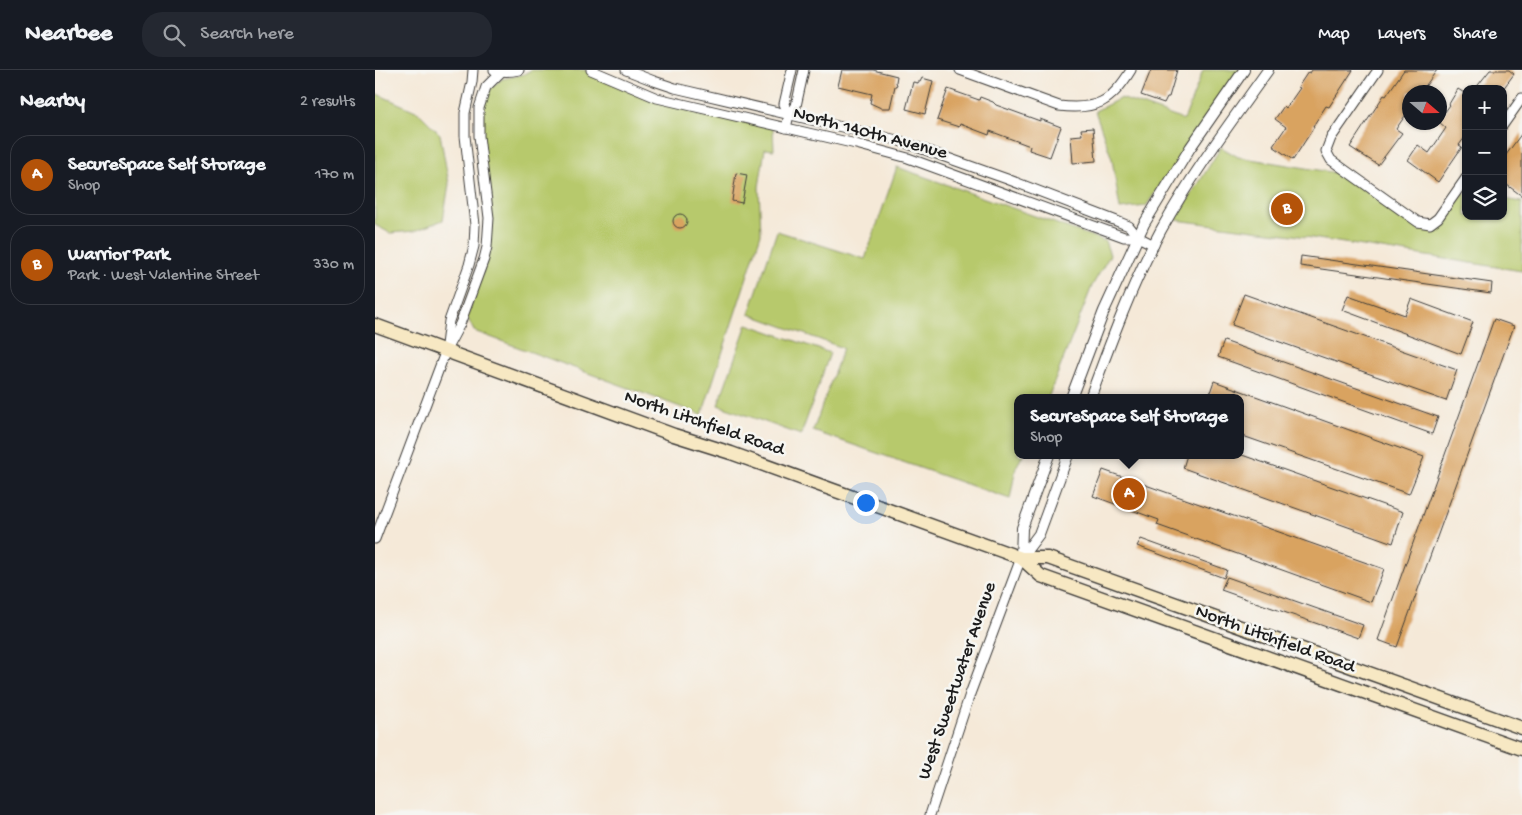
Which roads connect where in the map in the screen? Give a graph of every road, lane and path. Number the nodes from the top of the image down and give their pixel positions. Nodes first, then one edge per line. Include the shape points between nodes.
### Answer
1 (473, 70) edge
2 (519, 70) edge
3 (591, 70) edge
4 (626, 70) edge
5 (792, 70) edge
6 (805, 70) edge
7 (960, 70) edge
8 (1131, 70) edge
9 (1245, 70) edge
10 (1268, 70) edge
11 (1378, 70) edge
12 (497, 71) edge
13 (985, 74) edge
14 (1522, 98) edge
15 (789, 115) junction
16 (1507, 119) edge
17 (786, 128) junction
18 (1462, 184) edge
19 (1138, 237) junction
20 (1154, 245) junction
21 (375, 325) edge
22 (445, 350) junction
23 (1073, 394) edge
24 (1092, 394) edge
25 (1048, 459) edge
26 (1067, 459) edge
27 (375, 539) edge
28 (1021, 558) junction
29 (1522, 728) edge
30 (1522, 749) edge
31 (930, 815) edge

1 - 22 street via 465,113 465,136 475,225 474,246 449,321
2 - 12 street
3 - 17 street, North 140th Avenue via 657,98
4 - 15 street, North 140th Avenue via 675,88
5 - 15 street via 784,104
6 - 15 street via 796,106
7 - 13 street
8 - 13 street via 1110,97 1090,107 1075,108 1059,106
9 - 19 street via 1176,170
10 - 20 street via 1205,159
11 - 18 street via 1331,138 1326,151 1331,160 1418,222 1430,224 1438,218
12 - 22 street via 486,87 479,108 479,136 489,218 487,247 461,324
14 - 16 street
15 - 17 street
15 - 19 street, North 140th Avenue via 917,146 1129,226
17 - 19 street, North 140th Avenue via 908,158 1123,237
19 - 20 street, North 140th Avenue
19 - 23 street via 1104,311
20 - 24 street
21 - 22 main road, North Litchfield Road
22 - 27 street
22 - 28 main road, North Litchfield Road
25 - 28 street, West Sweetwater Avenue via 1022,528
26 - 28 street, West Sweetwater Avenue via 1039,534
28 - 29 main road, North Litchfield Road via 1048,558
28 - 30 main road, North Litchfield Road via 1041,576
28 - 31 street, West Sweetwater Avenue via 970,694

